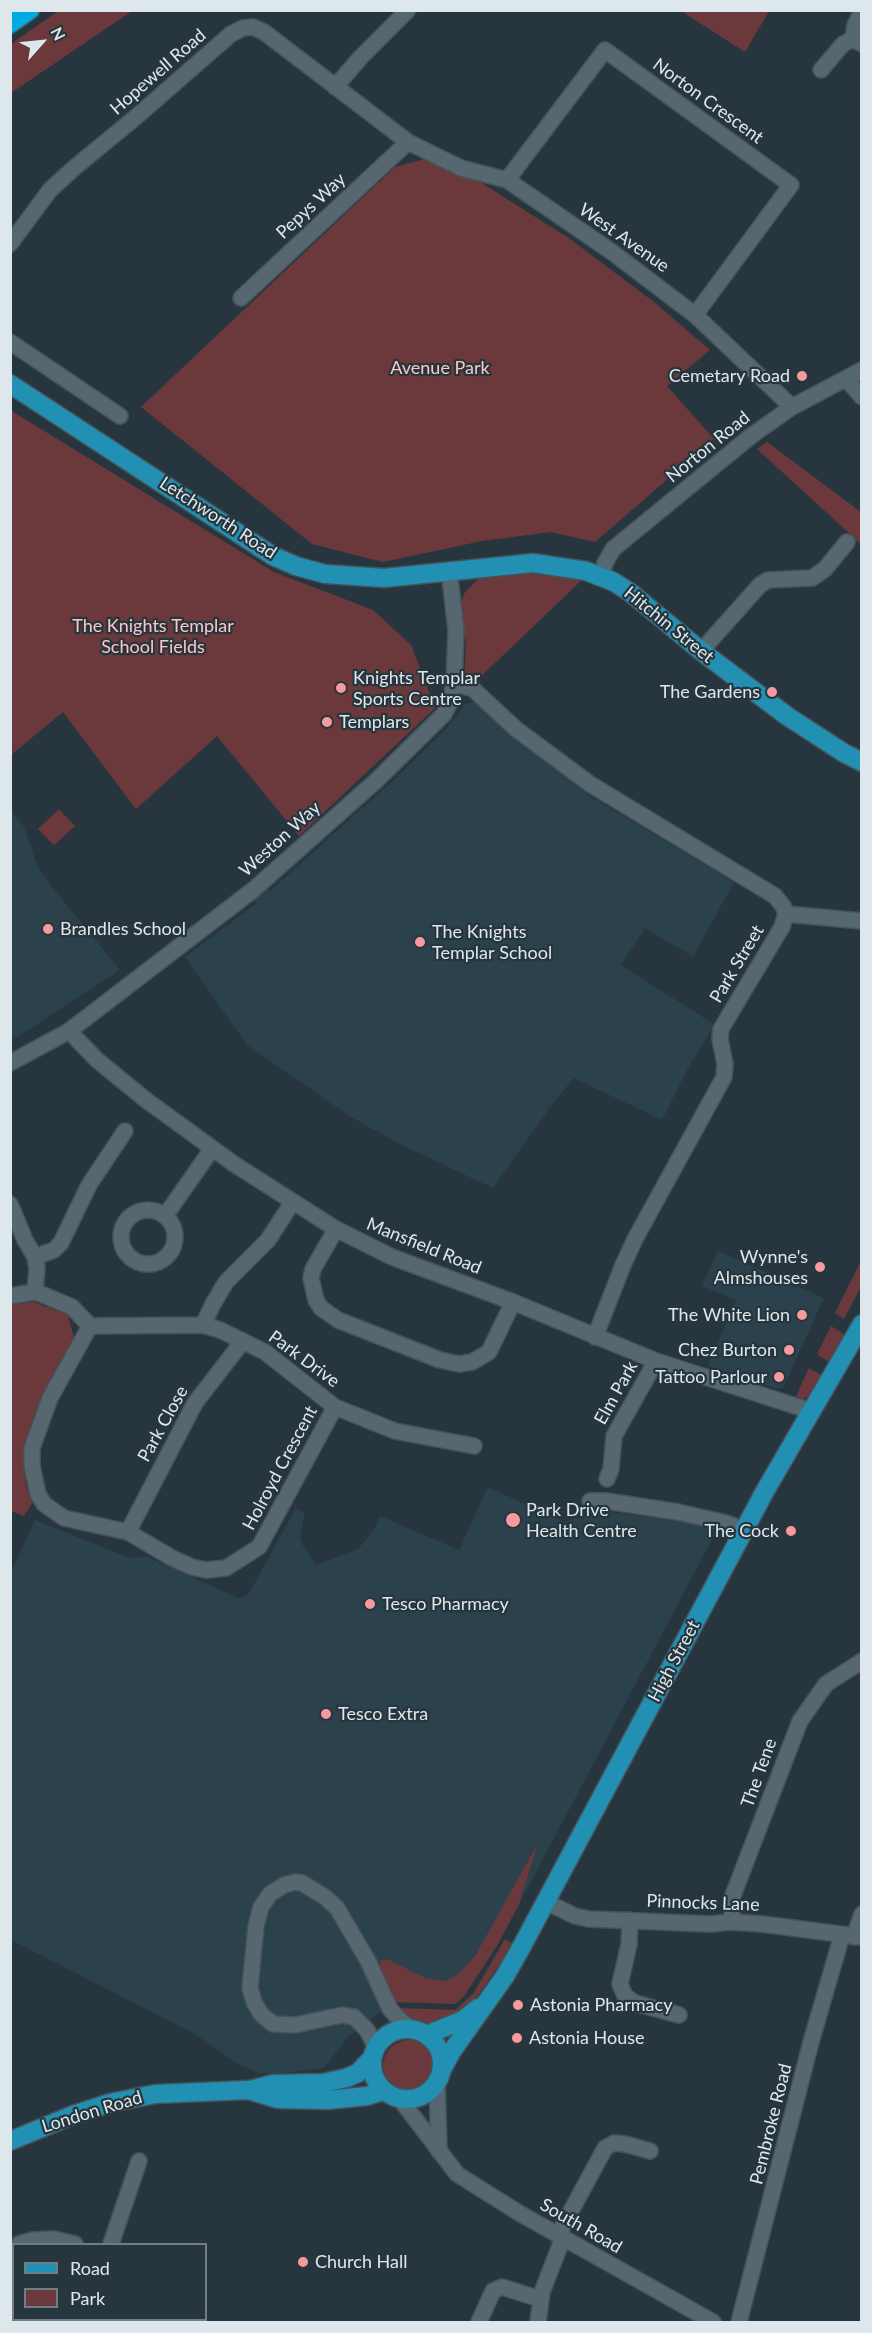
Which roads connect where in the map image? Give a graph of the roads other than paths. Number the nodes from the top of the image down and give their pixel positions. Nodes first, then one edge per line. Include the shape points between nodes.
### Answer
1 (30, 10) edge
2 (406, 11) edge
3 (861, 11) edge
4 (10, 24) edge
5 (857, 41) edge
6 (821, 70) dead end
7 (335, 87) junction
8 (408, 142) junction
9 (507, 180) junction
10 (10, 244) edge
11 (241, 298) dead end
12 (695, 315) junction
13 (10, 342) edge
14 (861, 370) edge
15 (846, 379) junction
16 (10, 384) edge
17 (861, 397) edge
18 (792, 407) junction
19 (120, 416) dead end
20 (847, 542) dead end
21 (449, 570) junction
22 (601, 577) junction
23 (701, 651) junction
24 (454, 683) junction
25 (861, 762) edge
26 (786, 914) junction
27 (861, 921) edge
28 (69, 1030) junction
29 (10, 1064) edge
30 (125, 1131) dead end
31 (212, 1149) junction
32 (292, 1203) junction
33 (10, 1204) edge
34 (165, 1216) dead end
35 (336, 1229) junction
36 (35, 1257) junction
37 (35, 1292) junction
38 (10, 1296) edge
39 (513, 1302) junction
40 (861, 1324) edge
41 (203, 1325) junction
42 (90, 1326) junction
43 (596, 1337) junction
44 (243, 1341) junction
45 (656, 1361) junction
46 (335, 1407) junction
47 (811, 1411) junction
48 (474, 1446) dead end
49 (607, 1479) dead end
50 (590, 1501) dead end
51 (744, 1530) junction
52 (128, 1532) junction
53 (861, 1661) edge
54 (546, 1902) junction
55 (861, 1914) edge
56 (630, 1920) junction
57 (732, 1922) junction
58 (852, 1936) edge
59 (489, 2000) junction
60 (679, 2015) dead end
61 (420, 2032) junction
62 (374, 2053) junction
63 (439, 2077) junction
64 (248, 2091) junction
65 (392, 2095) junction
66 (10, 2141) edge
67 (439, 2151) junction
68 (650, 2151) dead end
69 (139, 2161) dead end
70 (561, 2236) junction
71 (22, 2243) edge
72 (71, 2243) edge
73 (111, 2243) edge
74 (540, 2299) junction
75 (479, 2322) edge
76 (538, 2322) edge
77 (713, 2322) edge
78 (740, 2322) edge

1 - 4 highway
2 - 7 street
3 - 5 street via 855,25
5 - 6 street via 843,44
7 - 8 street, Hopewell Road
7 - 10 street, Hopewell Road via 259,29 238,30 50,190
8 - 9 street, West Avenue via 461,168
8 - 11 street, Pepys Way
9 - 12 street, West Avenue
9 - 12 street, Norton Crescent via 605,50 791,185
12 - 18 street, West Avenue
13 - 19 street
14 - 15 street, Norton Road
15 - 17 street
15 - 18 street, Norton Road
16 - 21 main road, Letchworth Road via 273,556 296,566 325,574 384,578
18 - 22 street, Norton Road via 621,542 607,558
20 - 23 street via 819,575 805,580 768,580 760,585
21 - 22 main road, Hitchin Street via 533,563
21 - 24 street, Weston Way via 456,630
22 - 23 main road, Hitchin Street via 631,593
23 - 25 main road, Hitchin Street via 787,716
24 - 26 street, Park Street via 473,689 516,729 590,784 776,896
24 - 28 street, Weston Way via 444,714 377,780 253,890
26 - 27 street
26 - 43 street, Park Street via 721,1029 726,1069 723,1077 635,1239
28 - 29 street, Weston Way
28 - 31 street, Mansfield Road via 97,1060
30 - 36 street via 89,1185 61,1243
31 - 32 street, Mansfield Road
31 - 34 street
32 - 35 street, Mansfield Road
32 - 41 street via 255,1255 226,1282
33 - 36 street
35 - 39 street, Mansfield Road via 392,1257
35 - 39 street via 311,1278 321,1308 338,1320 459,1364 489,1352
36 - 37 street
37 - 38 street
37 - 42 street via 72,1307
39 - 43 street, Mansfield Road
40 - 47 main road, High Street
41 - 42 street, Park Drive
41 - 44 street, Park Drive
42 - 52 street, Holroyd Crescent via 46,1408 32,1448 34,1482 44,1504 64,1518
43 - 45 street, Mansfield Road
44 - 46 street, Park Drive via 265,1352
44 - 52 street, Park Close via 195,1403
45 - 47 street, Mansfield Road
45 - 49 street, Elm Park via 614,1436
46 - 48 street, Park Drive via 395,1431
46 - 52 street, Holroyd Crescent via 268,1535 236,1564 216,1570 192,1567
47 - 51 main road, High Street
50 - 51 street via 678,1512
51 - 54 main road, High Street
53 - 57 street, The Tene via 826,1684 800,1721 732,1898
54 - 56 street, Pinnocks Lane via 575,1916
54 - 59 main road, High Street
55 - 58 street, Pembroke Road
56 - 57 street, Pinnocks Lane
56 - 60 street via 620,1984 625,1996 635,2003
57 - 58 street, Pinnocks Lane
58 - 78 street, Pembroke Road via 811,2042
59 - 61 main road, High Street via 463,2020
59 - 63 main road, High Street via 452,2050
61 - 62 main road via 392,2033 382,2039
61 - 62 street via 390,2009 338,1908 302,1883 284,1885 261,1906 250,1988 254,2002 273,2024 295,2025 342,2015 354,2018 367,2030
61 - 63 main road via 436,2045 441,2058
62 - 64 main road, London Road via 358,2073 346,2078 273,2084
62 - 65 main road via 372,2070 376,2081
63 - 65 main road via 427,2093 414,2099
63 - 67 street
64 - 65 main road, London Road via 278,2099
64 - 66 main road, London Road via 144,2096 110,2103
65 - 67 street, South Road
67 - 70 street, South Road via 457,2174
68 - 70 street via 614,2143 605,2148
69 - 73 street
70 - 74 street
70 - 77 street, South Road
71 - 72 street via 54,2239
74 - 75 street via 502,2287 493,2291
74 - 76 street

